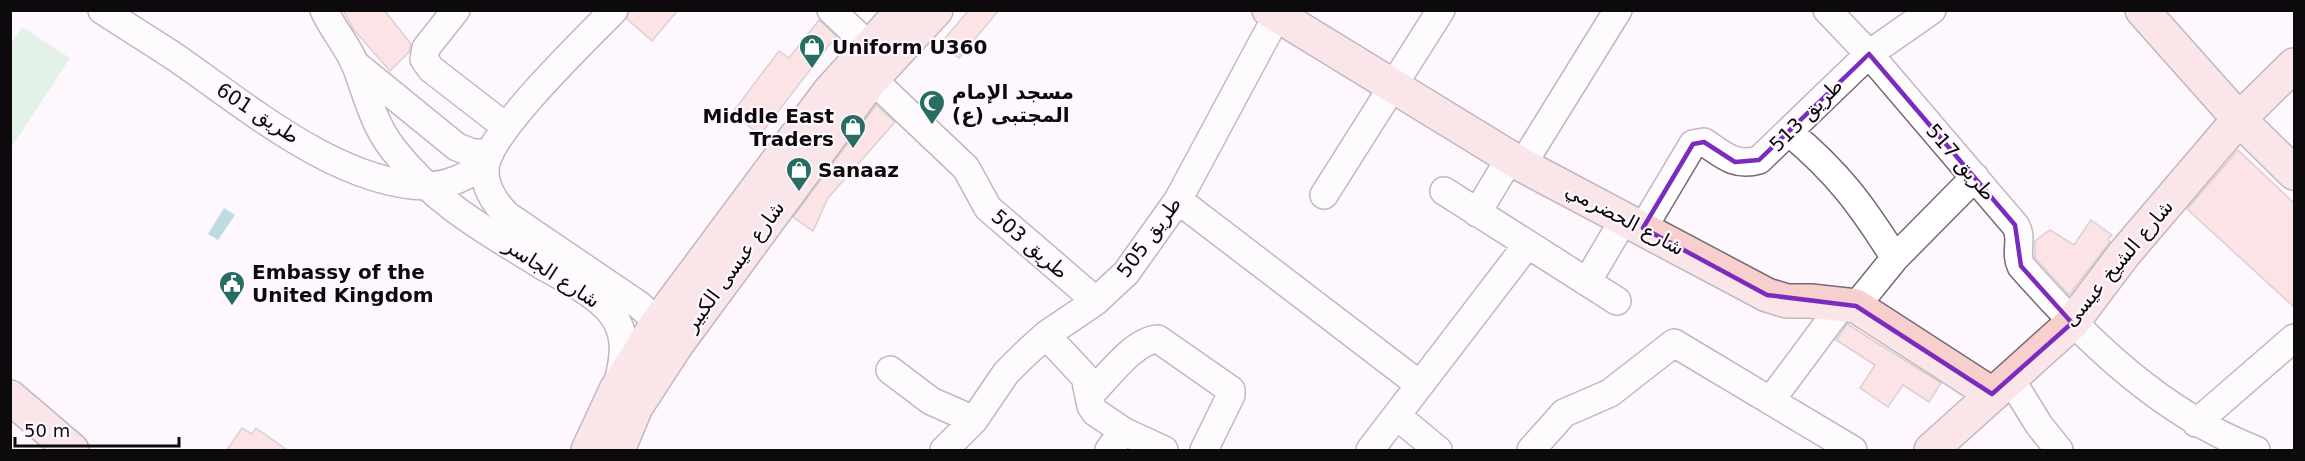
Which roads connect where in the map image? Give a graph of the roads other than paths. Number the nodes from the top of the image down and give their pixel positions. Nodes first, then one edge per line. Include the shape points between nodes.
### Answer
1 (102, 10) edge
2 (324, 10) edge
3 (456, 10) edge
4 (614, 10) edge
5 (831, 10) edge
6 (903, 10) edge
7 (936, 10) edge
8 (1441, 10) edge
9 (1617, 10) edge
10 (1827, 10) edge
11 (1932, 10) edge
12 (2142, 10) edge
13 (1275, 12) edge
14 (1869, 54) junction
15 (871, 63) junction
16 (355, 64) junction
17 (2295, 65) edge
18 (1391, 85) junction
19 (2238, 119) junction
20 (506, 127) junction
21 (1789, 132) junction
22 (488, 159) junction
23 (1516, 162) junction
24 (2295, 172) edge
25 (1975, 177) junction
26 (427, 186) junction
27 (1444, 191) dead end
28 (1324, 195) dead end
29 (1178, 200) junction
30 (1477, 213) junction
31 (1634, 223) junction
32 (1527, 244) junction
33 (1895, 258) junction
34 (1587, 282) junction
35 (1096, 301) junction
36 (1617, 301) dead end
37 (1849, 306) junction
38 (658, 322) junction
39 (2072, 323) junction
40 (1046, 335) junction
41 (2295, 338) edge
42 (890, 370) dead end
43 (657, 374) junction
44 (1420, 385) junction
45 (2001, 386) junction
46 (616, 390) junction
47 (1089, 396) junction
48 (1771, 400) junction
49 (16, 404) edge
50 (1397, 416) junction
51 (974, 420) junction
52 (2196, 423) junction
53 (1116, 441) edge
54 (72, 450) edge
55 (588, 450) edge
56 (618, 450) edge
57 (944, 450) edge
58 (1164, 450) edge
59 (1204, 450) edge
60 (1370, 450) edge
61 (1438, 450) edge
62 (1531, 450) edge
63 (1853, 450) edge
64 (1931, 450) edge
65 (2059, 450) edge
66 (2256, 450) edge

1 - 26 street, طريق 601 via 256,115 329,157 377,177
2 - 16 street
3 - 20 street via 426,48 424,59 431,69
4 - 20 street
5 - 15 street, طريق 503
6 - 15 street, شارع عيسى الكبير
7 - 15 street, شارع عيسى الكبير
8 - 18 street
9 - 23 street
10 - 14 street, طريق 517
11 - 14 street, طريق 513
12 - 19 street
13 - 18 street, شارع الحضرمي
13 - 29 street, طريق 505
14 - 21 street, طريق 513
14 - 25 street, طريق 517
15 - 35 street, طريق 503 via 966,168 988,208
15 - 38 street, شارع عيسى الكبير via 829,92
15 - 43 street, شارع عيسى الكبير
16 - 22 street via 457,147
16 - 26 street, شارع الجاسر via 372,114 392,148
17 - 19 street, شارع الشيخ عيسى
18 - 23 street, شارع الحضرمي
18 - 28 street
19 - 24 street
19 - 39 street, شارع الشيخ عيسى via 2124,254
20 - 22 street
21 - 31 street, طريق 513 via 1759,160 1747,164 1730,160 1704,142 1693,144
21 - 33 street via 1849,189
22 - 26 street, طريق 601 via 458,182
22 - 38 street, شارع الجاسر via 495,204
23 - 30 street
23 - 31 street, شارع الحضرمي
25 - 33 street
25 - 39 street, طريق 517 via 2019,230 2017,259 2021,266
26 - 46 street, شارع الجاسر via 467,219 608,309 621,330 625,355
27 - 30 street
29 - 35 street, طريق 505 via 1126,273
29 - 44 street
30 - 32 street
31 - 34 street
31 - 37 street, شارع الحضرمي via 1778,300
32 - 34 street
32 - 44 street
33 - 37 street
34 - 36 street
35 - 40 street, طريق 505
37 - 45 street, شارع الحضرمي
37 - 48 street
38 - 43 street via 666,347
38 - 46 street, شارع عيسى الكبير
39 - 45 street, شارع الشيخ عيسى
39 - 52 street, طريق 517 via 2149,389
40 - 47 street via 1085,377
40 - 51 street, طريق 505 via 1006,373
41 - 52 street
42 - 51 street via 931,401
43 - 56 street, شارع عيسى الكبير via 636,407
44 - 50 street
45 - 64 street, شارع الشيخ عيسى
45 - 65 street
46 - 55 street, شارع عيسى الكبير
47 - 53 street via 1095,412
47 - 59 street via 1138,346 1148,339 1158,339 1231,390
48 - 62 street via 1674,343 1610,393 1564,413
48 - 63 street
49 - 54 street
50 - 60 street
50 - 61 street
51 - 57 street, طريق 505
52 - 66 street, طريق 517
53 - 58 street

